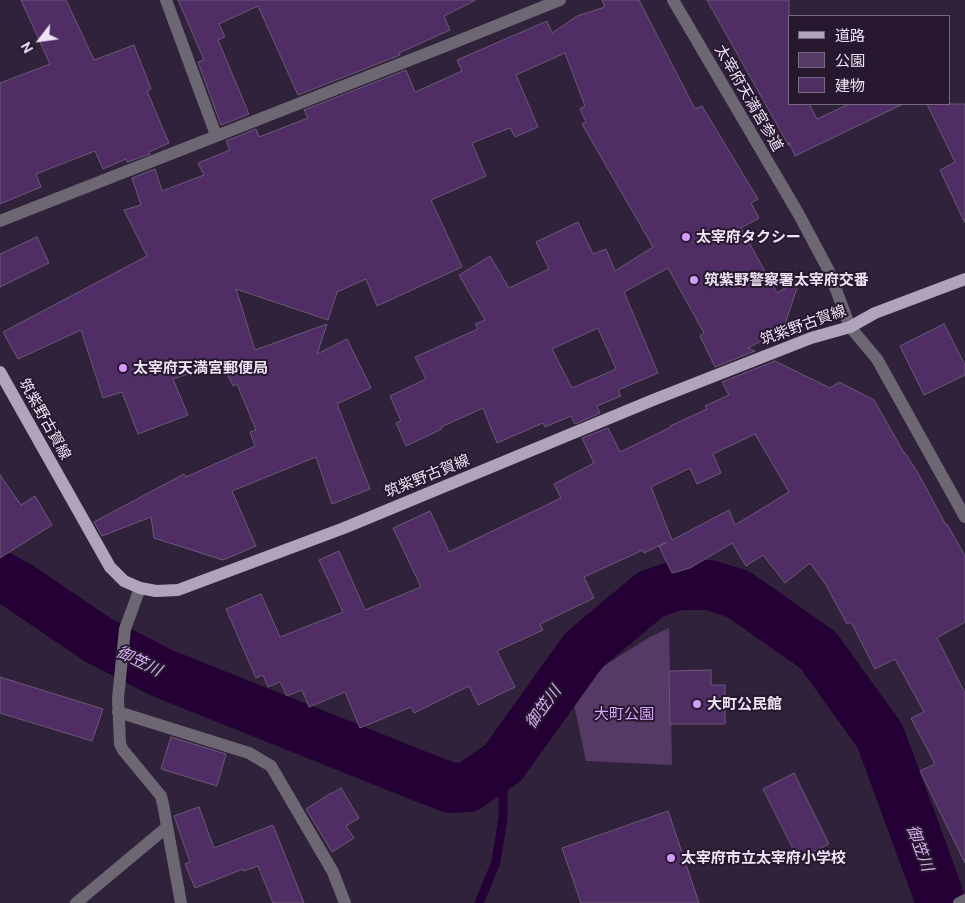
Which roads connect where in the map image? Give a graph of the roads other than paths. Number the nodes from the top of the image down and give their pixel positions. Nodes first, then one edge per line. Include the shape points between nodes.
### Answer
1 (166, 0) edge
2 (560, 0) edge
3 (673, 0) edge
4 (216, 136) junction
5 (0, 221) edge
6 (965, 279) edge
7 (850, 327) junction
8 (0, 372) edge
9 (965, 517) edge
10 (140, 588) junction
11 (118, 712) junction
12 (168, 827) junction
13 (965, 900) edge
14 (76, 903) edge
15 (181, 903) edge
16 (345, 903) edge
17 (959, 903) edge

1 - 4 street
2 - 4 street
3 - 7 street, 太宰府天満宮参道 via 829,270
4 - 5 street
6 - 7 main road, 筑紫野古賀線 via 875,313
7 - 9 street via 878,359
7 - 10 main road, 筑紫野古賀線 via 811,338 662,396 344,528 178,590
8 - 10 main road, 筑紫野古賀線 via 110,567 124,581
10 - 11 street via 125,628
11 - 12 street via 120,744 161,796
11 - 16 street via 249,753 271,766 333,872
12 - 14 street
12 - 15 street
13 - 17 street

